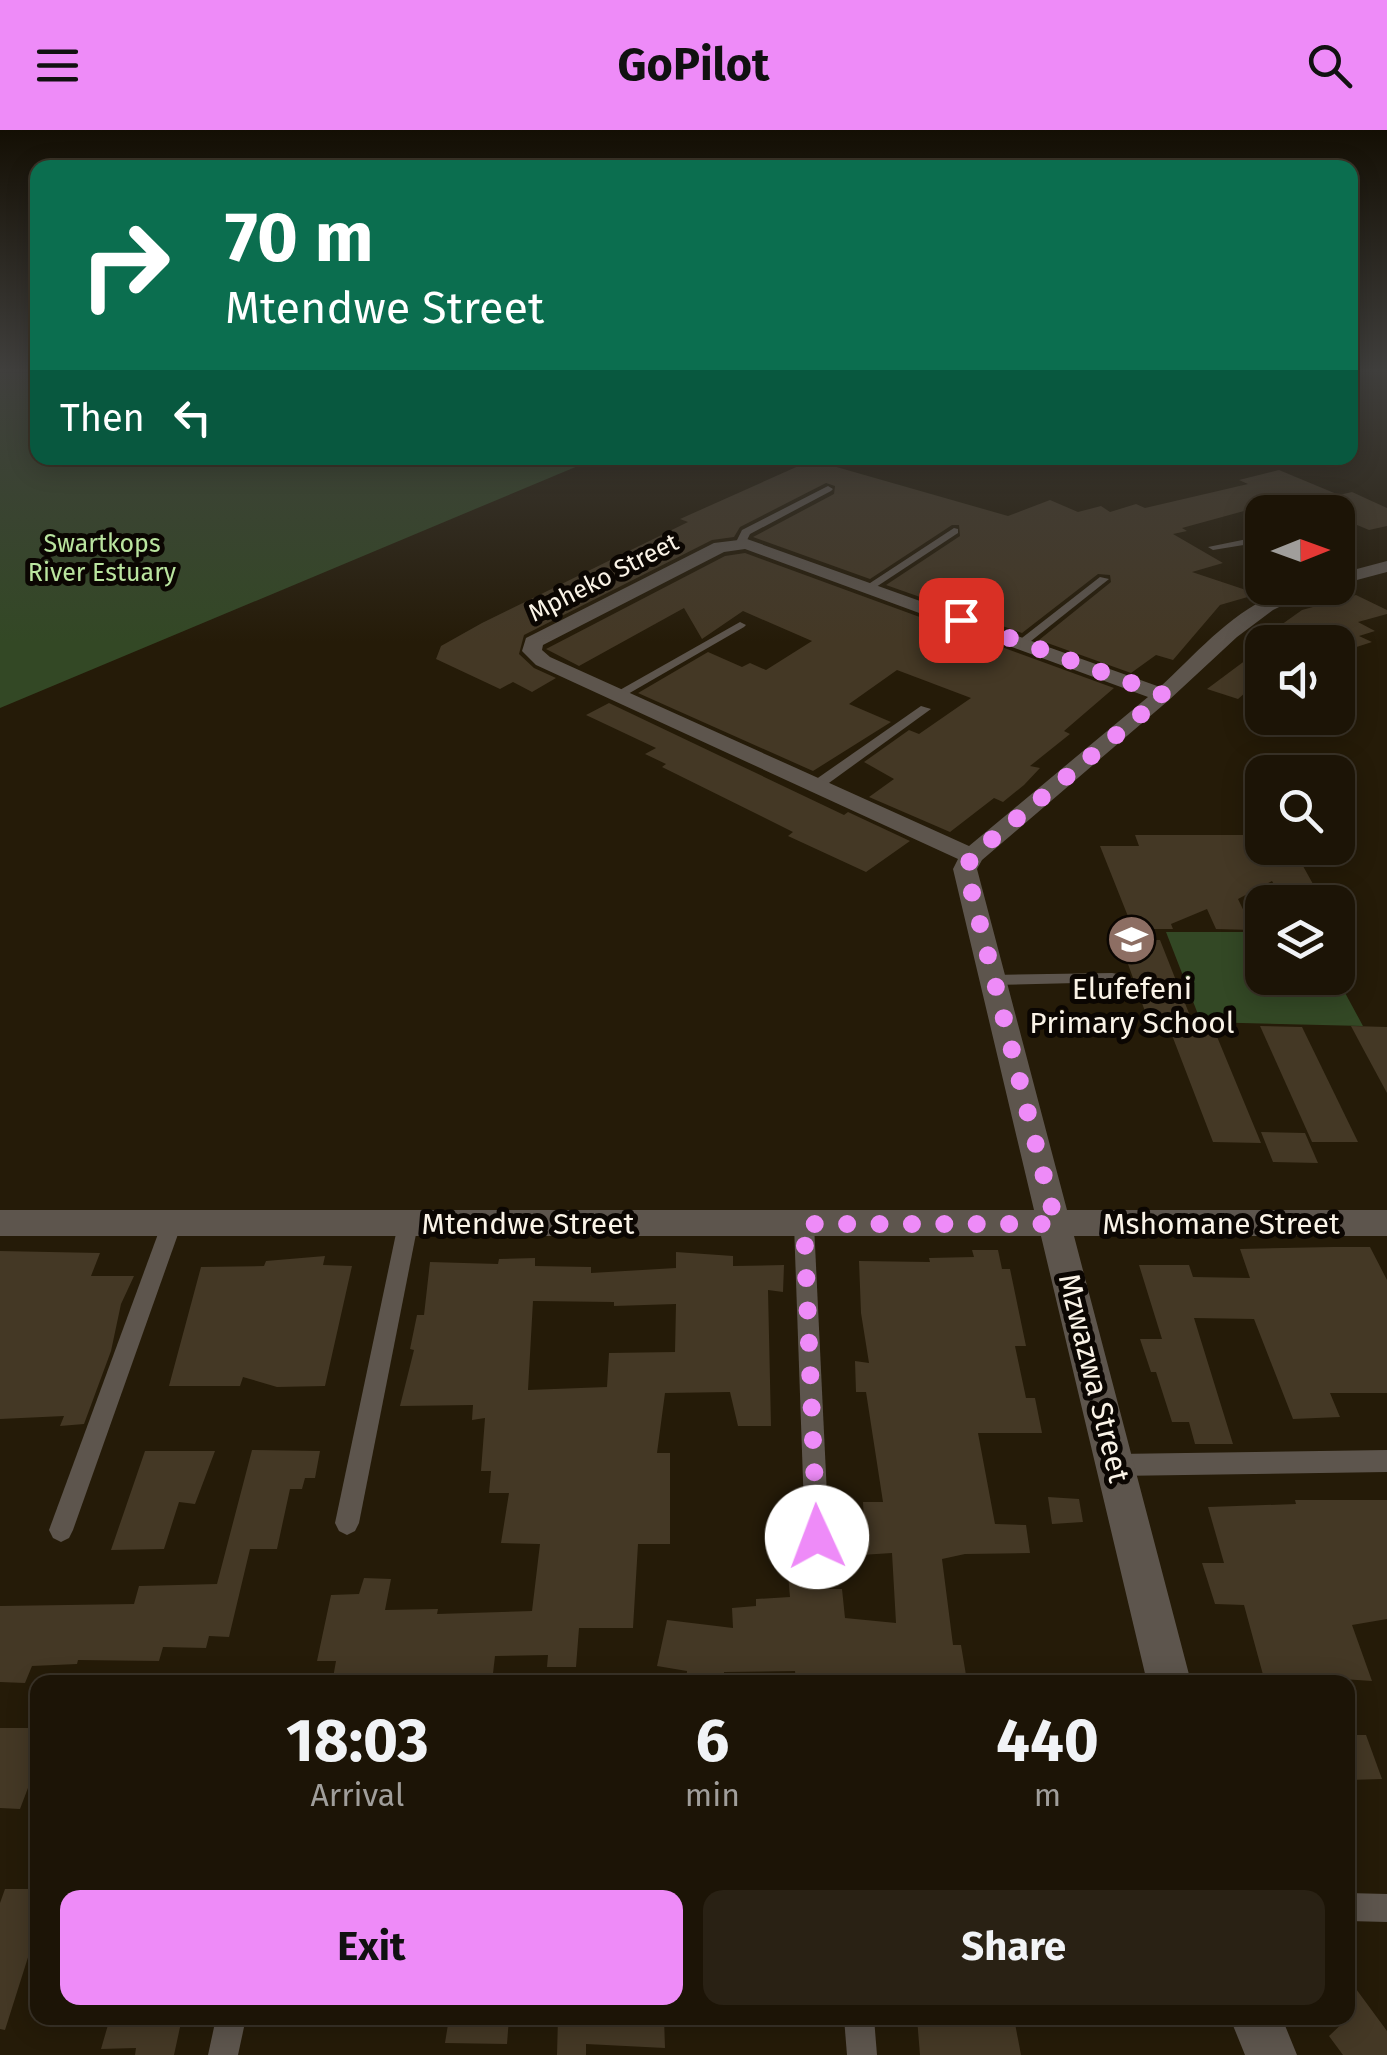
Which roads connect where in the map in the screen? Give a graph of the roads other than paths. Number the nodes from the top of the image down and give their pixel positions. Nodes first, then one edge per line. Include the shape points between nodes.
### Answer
1 (828, 489) dead end
2 (954, 531) dead end
3 (1245, 542) edge
4 (740, 544) junction
5 (1213, 547) dead end
6 (1387, 566) edge
7 (1355, 573) edge
8 (1104, 578) dead end
9 (869, 587) junction
10 (1264, 605) edge
11 (740, 626) dead end
12 (1022, 643) junction
13 (617, 695) junction
14 (1164, 695) junction
15 (926, 709) dead end
16 (817, 786) junction
17 (972, 856) junction
18 (1112, 978) dead end
19 (992, 980) junction
20 (0, 1223) edge
21 (172, 1223) junction
22 (408, 1224) junction
23 (804, 1224) junction
24 (1056, 1224) junction
25 (1387, 1224) edge
26 (1387, 1461) edge
27 (1116, 1465) junction
28 (346, 1522) dead end
29 (61, 1530) dead end
30 (817, 1537) dead end
31 (1167, 1675) edge
32 (1355, 1908) edge
33 (1387, 1908) edge
34 (229, 2025) edge
35 (859, 2025) edge
36 (1259, 2025) edge
37 (223, 2055) edge
38 (862, 2055) edge
39 (1270, 2055) edge

1 - 4 lane via 746,532
2 - 9 lane
3 - 5 lane
4 - 9 street
4 - 13 street, Mpheko Street via 708,553 533,642 536,658
6 - 7 street
8 - 12 lane
9 - 12 street
10 - 14 street
11 - 13 lane
12 - 14 street
13 - 16 street, Mpheko Street
14 - 17 street
15 - 16 lane
16 - 17 street, Mpheko Street
17 - 19 street, Mzwazwa Street via 966,869
18 - 19 lane
19 - 24 street, Mzwazwa Street
20 - 21 street, Mtendwe Street
21 - 22 street, Mtendwe Street
21 - 29 lane
22 - 23 street, Mtendwe Street
22 - 28 lane
23 - 24 street, Mtendwe Street
23 - 30 lane
24 - 25 street, Mshomane Street
24 - 27 street, Mzwazwa Street
26 - 27 lane
27 - 31 street, Mzwazwa Street
32 - 33 lane
34 - 37 lane
35 - 38 lane
36 - 39 street

